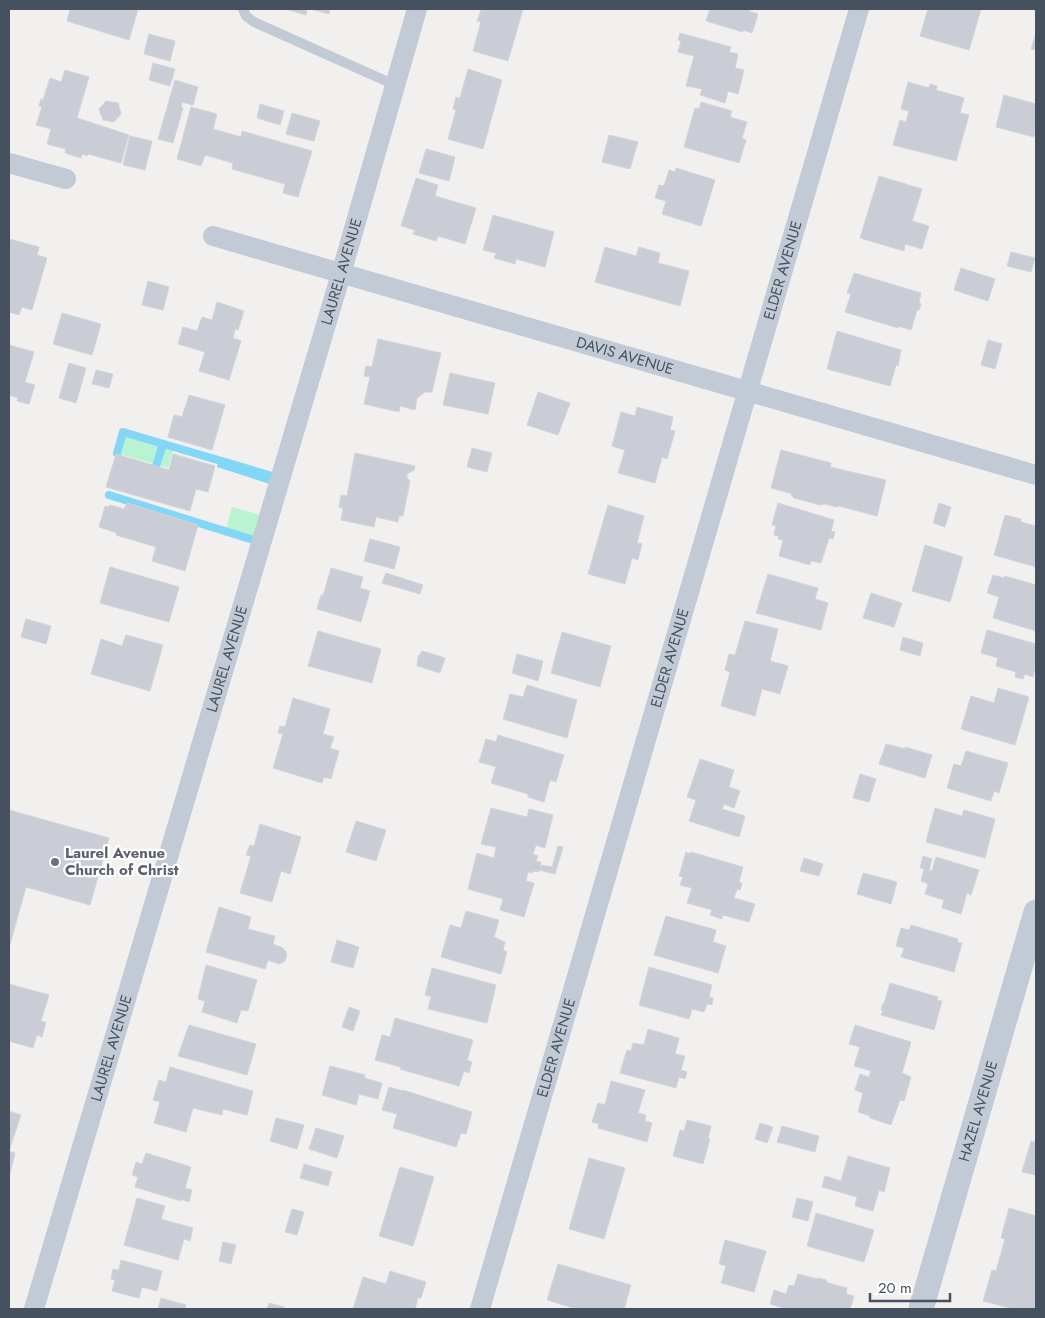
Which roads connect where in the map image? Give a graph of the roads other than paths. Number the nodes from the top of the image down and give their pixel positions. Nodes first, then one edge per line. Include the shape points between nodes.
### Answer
1 (243, 9) edge
2 (417, 9) edge
3 (859, 9) edge
4 (395, 85) junction
5 (9, 162) edge
6 (66, 179) dead end
7 (213, 236) dead end
8 (341, 274) junction
9 (748, 392) junction
10 (1036, 475) edge
11 (1036, 912) edge
12 (34, 1309) edge
13 (480, 1309) edge
14 (921, 1309) edge

1 - 4 lane via 254,22
2 - 4 street, LAUREL AVENUE
3 - 9 street, ELDER AVENUE
4 - 8 street, LAUREL AVENUE
5 - 6 street
7 - 8 street, DAVIS AVENUE
8 - 9 street, DAVIS AVENUE
8 - 12 street, LAUREL AVENUE
9 - 10 street, DAVIS AVENUE
9 - 13 street, ELDER AVENUE
11 - 14 street, HAZEL AVENUE

